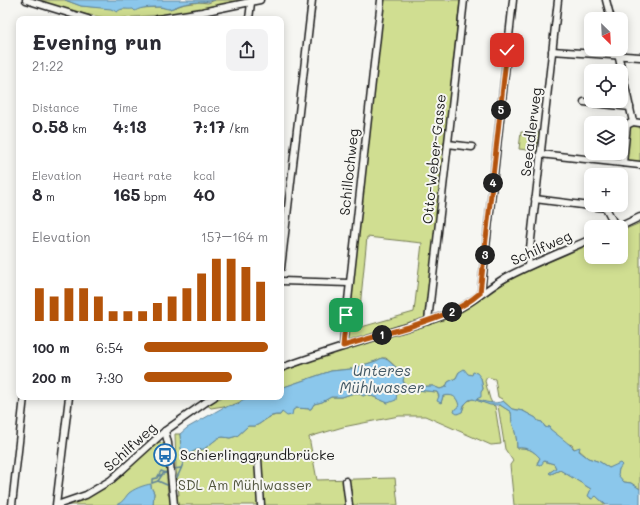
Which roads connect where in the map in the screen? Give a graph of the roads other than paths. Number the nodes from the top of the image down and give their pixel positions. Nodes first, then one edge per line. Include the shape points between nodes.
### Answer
1 (26, 0) edge
2 (260, 0) edge
3 (312, 0) edge
4 (381, 0) edge
5 (464, 0) edge
6 (513, 0) edge
7 (558, 0) edge
8 (606, 0) edge
9 (251, 3) junction
10 (609, 12) edge
11 (67, 16) edge
12 (175, 16) edge
13 (249, 16) edge
14 (552, 51) junction
15 (584, 51) edge
16 (628, 54) edge
17 (619, 56) edge
18 (640, 57) edge
19 (630, 107) joint
20 (637, 123) edge
21 (448, 144) junction
22 (472, 147) dead end
23 (540, 154) junction
24 (623, 163) junction
25 (640, 165) edge
26 (535, 199) junction
27 (640, 217) edge
28 (612, 220) edge
29 (628, 223) edge
30 (284, 242) edge
31 (584, 242) edge
32 (528, 266) junction
33 (284, 281) edge
34 (349, 283) junction
35 (480, 293) junction
36 (428, 321) junction
37 (343, 346) junction
38 (284, 367) edge
39 (24, 400) edge
40 (69, 400) edge
41 (205, 400) edge
42 (165, 431) junction
43 (258, 459) dead end
44 (346, 481) dead end
45 (12, 505) edge
46 (56, 505) edge
47 (174, 505) edge
48 (261, 505) edge
49 (349, 505) edge

1 - 11 street
2 - 9 street
3 - 30 street
4 - 34 street, Schillochweg
5 - 21 street, Otto-Weber-Gasse
6 - 35 street
7 - 14 street, Seeadlerweg
8 - 10 street
9 - 12 street
9 - 13 street
14 - 15 street
14 - 23 street, Seeadlerweg
16 - 18 street
17 - 19 street
19 - 20 street
20 - 24 street via 627,125
21 - 22 street
21 - 36 street, Otto-Weber-Gasse
23 - 24 street
23 - 26 street, Seeadlerweg
24 - 25 street
26 - 28 street via 606,208
26 - 32 street, Seeadlerweg
27 - 29 street
31 - 32 street, Schilfweg
32 - 35 street, Schilfweg
33 - 34 street
34 - 37 street, Schillochweg
35 - 36 street, Schilfweg via 468,304
36 - 37 street, Schilfweg
37 - 38 street, Schilfweg
39 - 45 street
40 - 46 street
41 - 42 street, Schilfweg
42 - 46 street, Schilfweg via 111,480 86,495
42 - 47 street
43 - 48 street
44 - 49 street

